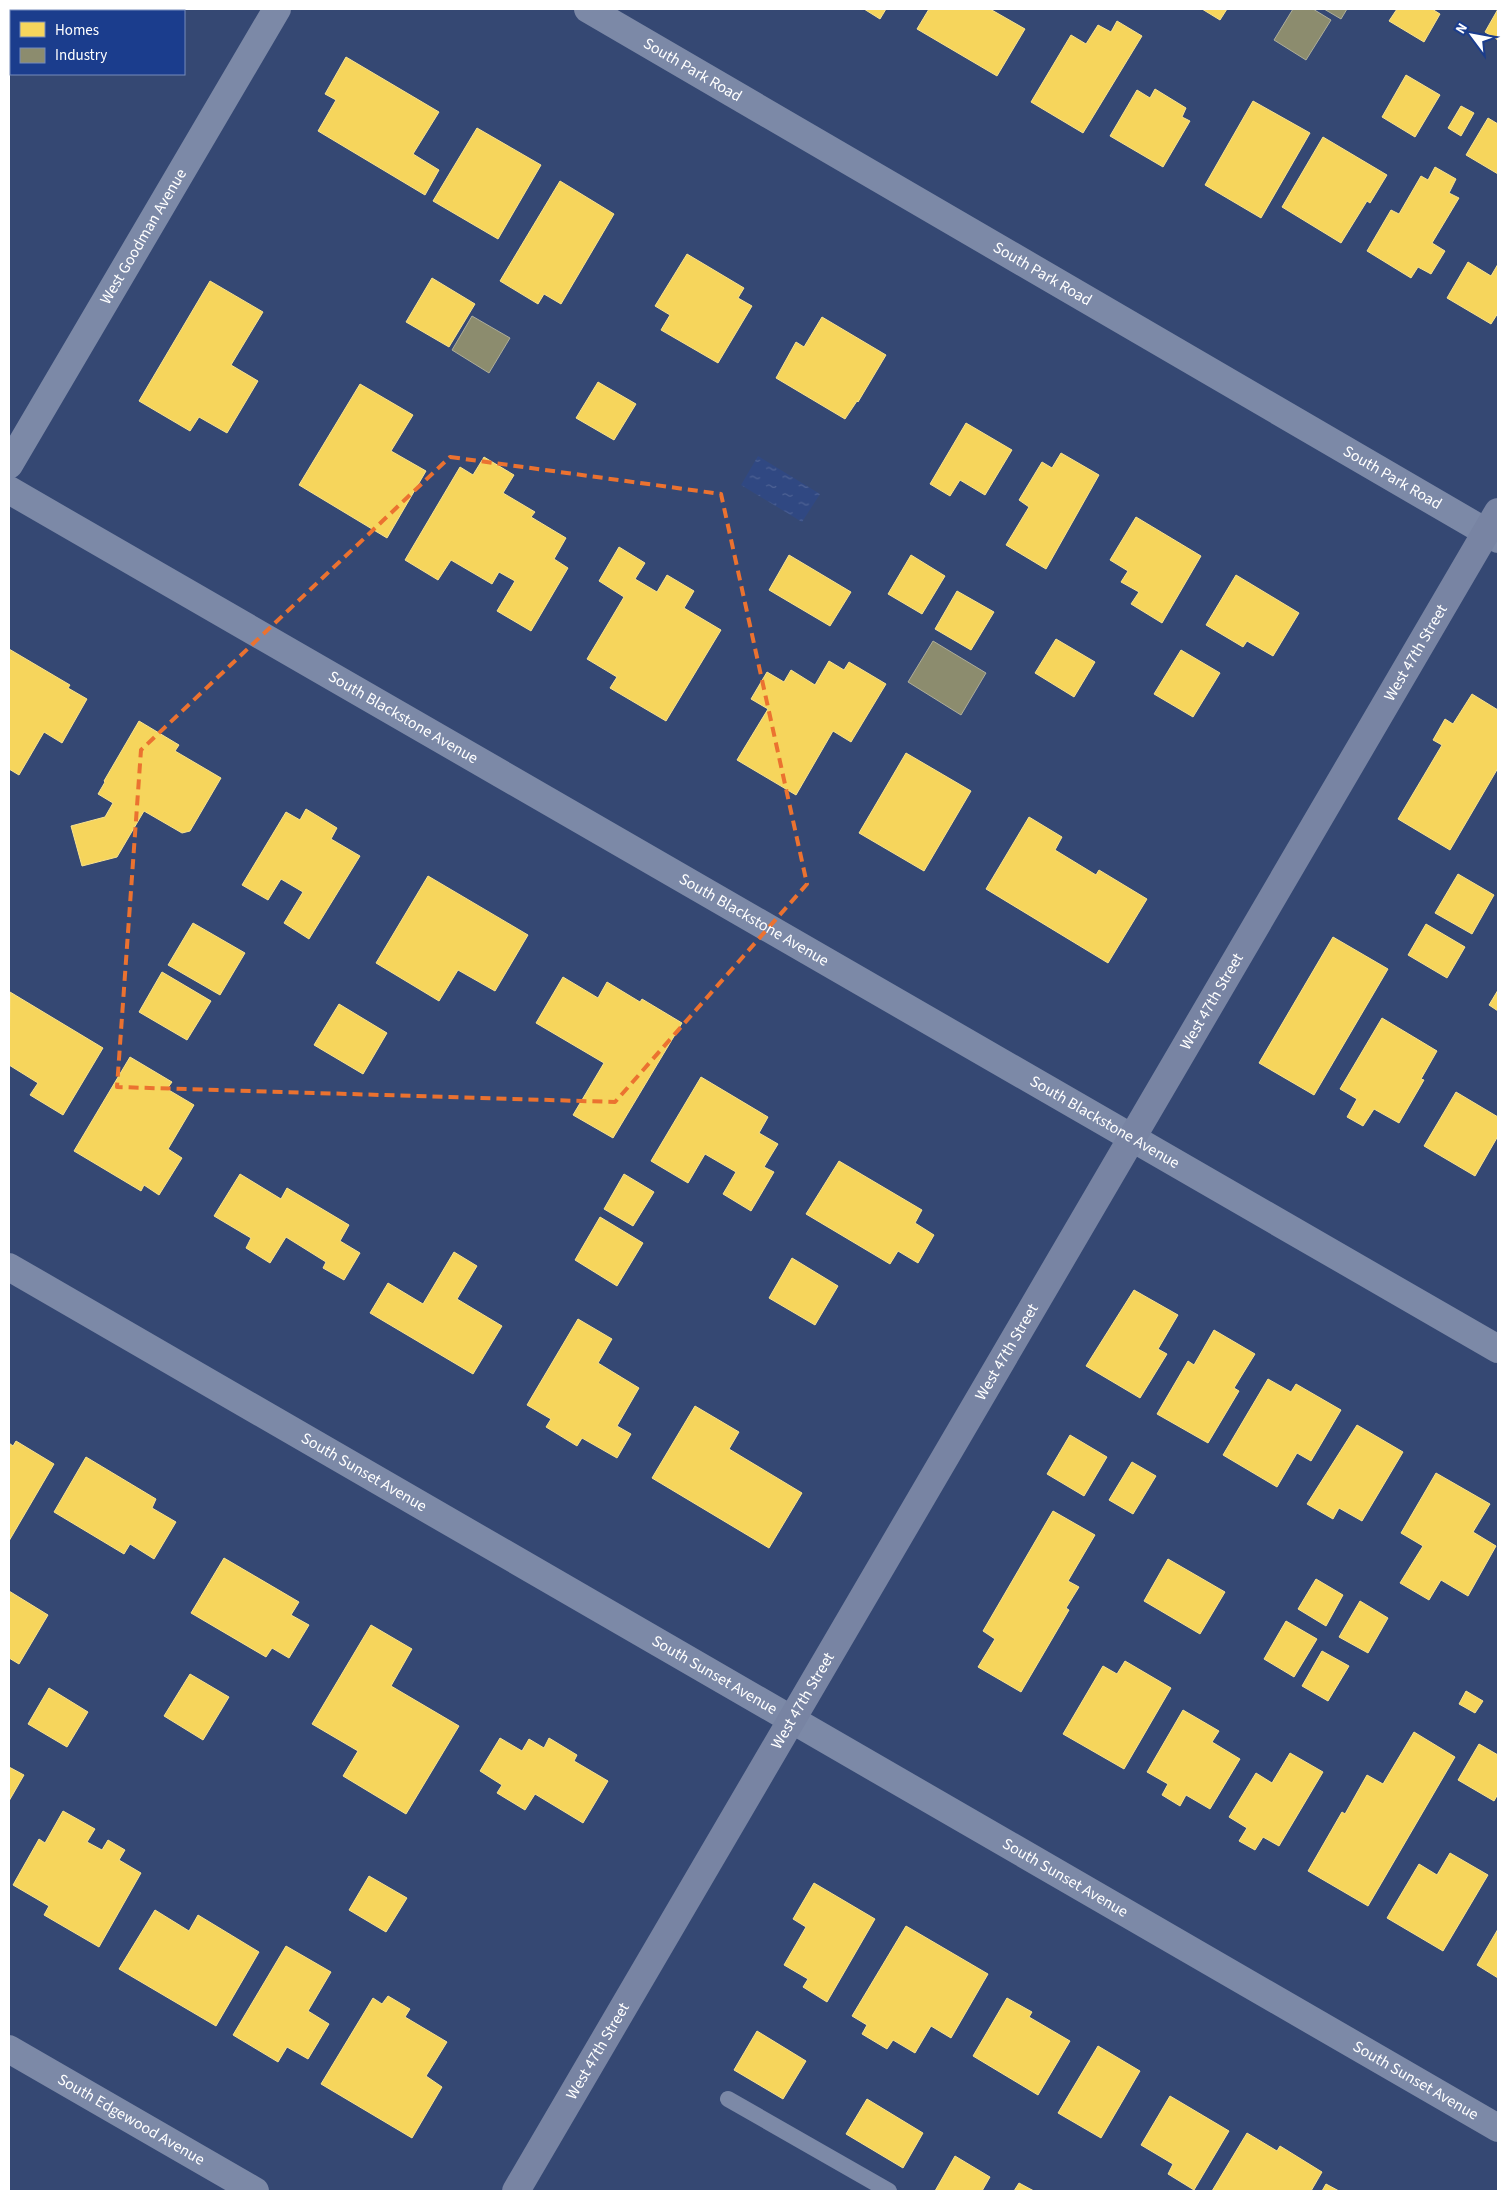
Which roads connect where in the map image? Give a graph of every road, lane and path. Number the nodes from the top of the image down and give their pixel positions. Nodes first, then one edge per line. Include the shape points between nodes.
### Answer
1 (278, 9) edge
2 (588, 9) edge
3 (9, 465) edge
4 (9, 490) edge
5 (1494, 528) edge
6 (1133, 1137) junction
7 (9, 1268) edge
8 (1498, 1349) edge
9 (792, 1719) junction
10 (9, 2049) edge
11 (728, 2099) dead end
12 (1498, 2128) edge
13 (255, 2191) edge
14 (516, 2191) edge
15 (889, 2191) edge

1 - 3 street, West Goodman Avenue
2 - 5 street, South Park Road
4 - 6 street, South Blackstone Avenue
5 - 6 main road, West 47th Street
6 - 8 street, South Blackstone Avenue
6 - 9 main road, West 47th Street
7 - 9 street, South Sunset Avenue
9 - 12 street, South Sunset Avenue
9 - 14 main road, West 47th Street
10 - 13 street, South Edgewood Avenue
11 - 15 lane

